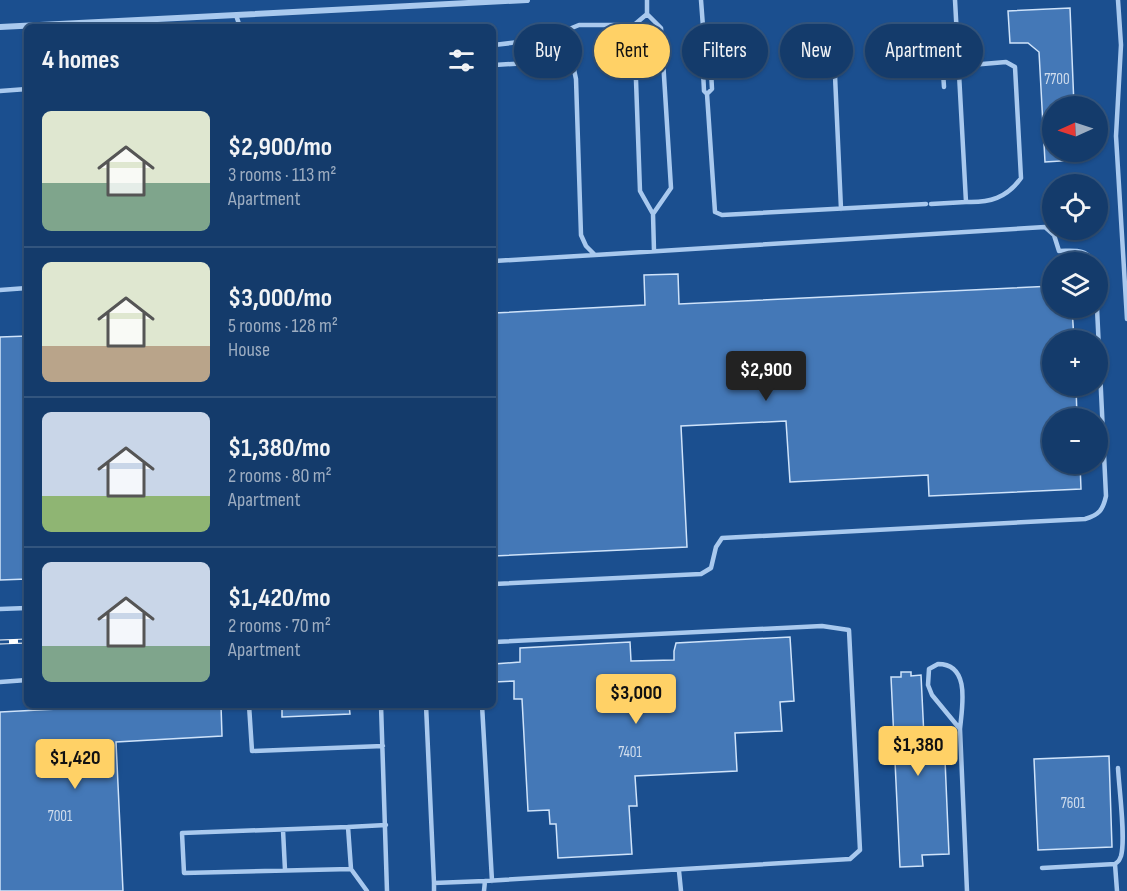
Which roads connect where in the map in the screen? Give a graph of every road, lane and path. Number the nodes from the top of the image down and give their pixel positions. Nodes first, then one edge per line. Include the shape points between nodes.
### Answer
1 (527, 0) edge
2 (647, 0) edge
3 (701, 0) edge
4 (955, 0) edge
5 (1118, 0) edge
6 (647, 14) junction
7 (236, 15) junction
8 (101, 24) edge
9 (239, 24) edge
10 (635, 24) edge
11 (956, 24) edge
12 (24, 26) edge
13 (594, 26) edge
14 (0, 27) edge
15 (1127, 36) edge
16 (1120, 37) junction
17 (496, 45) edge
18 (983, 64) edge
19 (496, 65) edge
20 (636, 78) edge
21 (835, 78) edge
22 (943, 78) edge
23 (959, 78) edge
24 (944, 87) dead end
25 (24, 89) edge
26 (0, 91) edge
27 (966, 202) junction
28 (841, 209) junction
29 (653, 214) junction
30 (654, 251) junction
31 (1082, 252) edge
32 (595, 255) junction
33 (496, 261) edge
34 (24, 288) edge
35 (0, 290) edge
36 (1097, 318) edge
37 (1127, 319) edge
38 (496, 584) edge
39 (24, 608) edge
40 (0, 609) edge
41 (496, 642) edge
42 (24, 680) edge
43 (0, 682) edge
44 (249, 708) edge
45 (381, 708) edge
46 (426, 708) edge
47 (482, 708) edge
48 (960, 729) junction
49 (383, 746) junction
50 (1118, 768) dead end
51 (386, 825) junction
52 (348, 827) junction
53 (283, 830) junction
54 (1115, 864) junction
55 (1042, 868) dead end
56 (351, 869) junction
57 (285, 870) junction
58 (679, 871) junction
59 (492, 880) junction
60 (485, 881) junction
61 (434, 882) junction
62 (367, 891) edge
63 (387, 891) edge
64 (434, 891) edge
65 (484, 891) edge
66 (681, 891) edge
67 (967, 891) edge
68 (1117, 891) edge

1 - 7 street
2 - 6 lane
3 - 28 lane via 704,91 715,212 722,215
4 - 11 lane
5 - 16 lane
6 - 10 lane
6 - 29 lane via 661,28 671,188
7 - 8 street
7 - 9 lane
12 - 14 street
13 - 17 lane via 579,26 545,39
15 - 16 lane
16 - 37 lane via 1116,136
18 - 27 lane via 1006,62 1015,68 1022,178 1002,198
19 - 32 lane via 561,61 573,65 581,235
20 - 29 lane via 640,191
21 - 28 lane
22 - 24 lane
23 - 27 lane
25 - 26 lane
27 - 28 lane
29 - 30 lane
30 - 31 lane via 1045,227 1054,235 1059,251
30 - 32 lane
32 - 33 lane
34 - 35 lane
36 - 38 lane via 1106,496 1104,508 1096,516 722,538 711,568 701,573
39 - 40 lane
41 - 58 lane via 822,626 849,630 860,850 850,859
42 - 43 lane
44 - 49 lane via 252,751
45 - 49 lane
46 - 61 lane
47 - 59 lane
48 - 48 lane via 963,698 958,674 953,668 938,664 929,669 928,685
48 - 67 lane
49 - 51 lane
50 - 54 lane via 1122,854
51 - 52 lane
51 - 63 lane
52 - 53 lane
52 - 56 lane
53 - 57 lane
53 - 57 lane via 182,833 184,873
54 - 55 lane
54 - 68 lane
56 - 57 lane
56 - 62 lane
58 - 59 lane
58 - 66 lane
59 - 60 lane
60 - 61 lane
60 - 65 lane
61 - 64 lane

